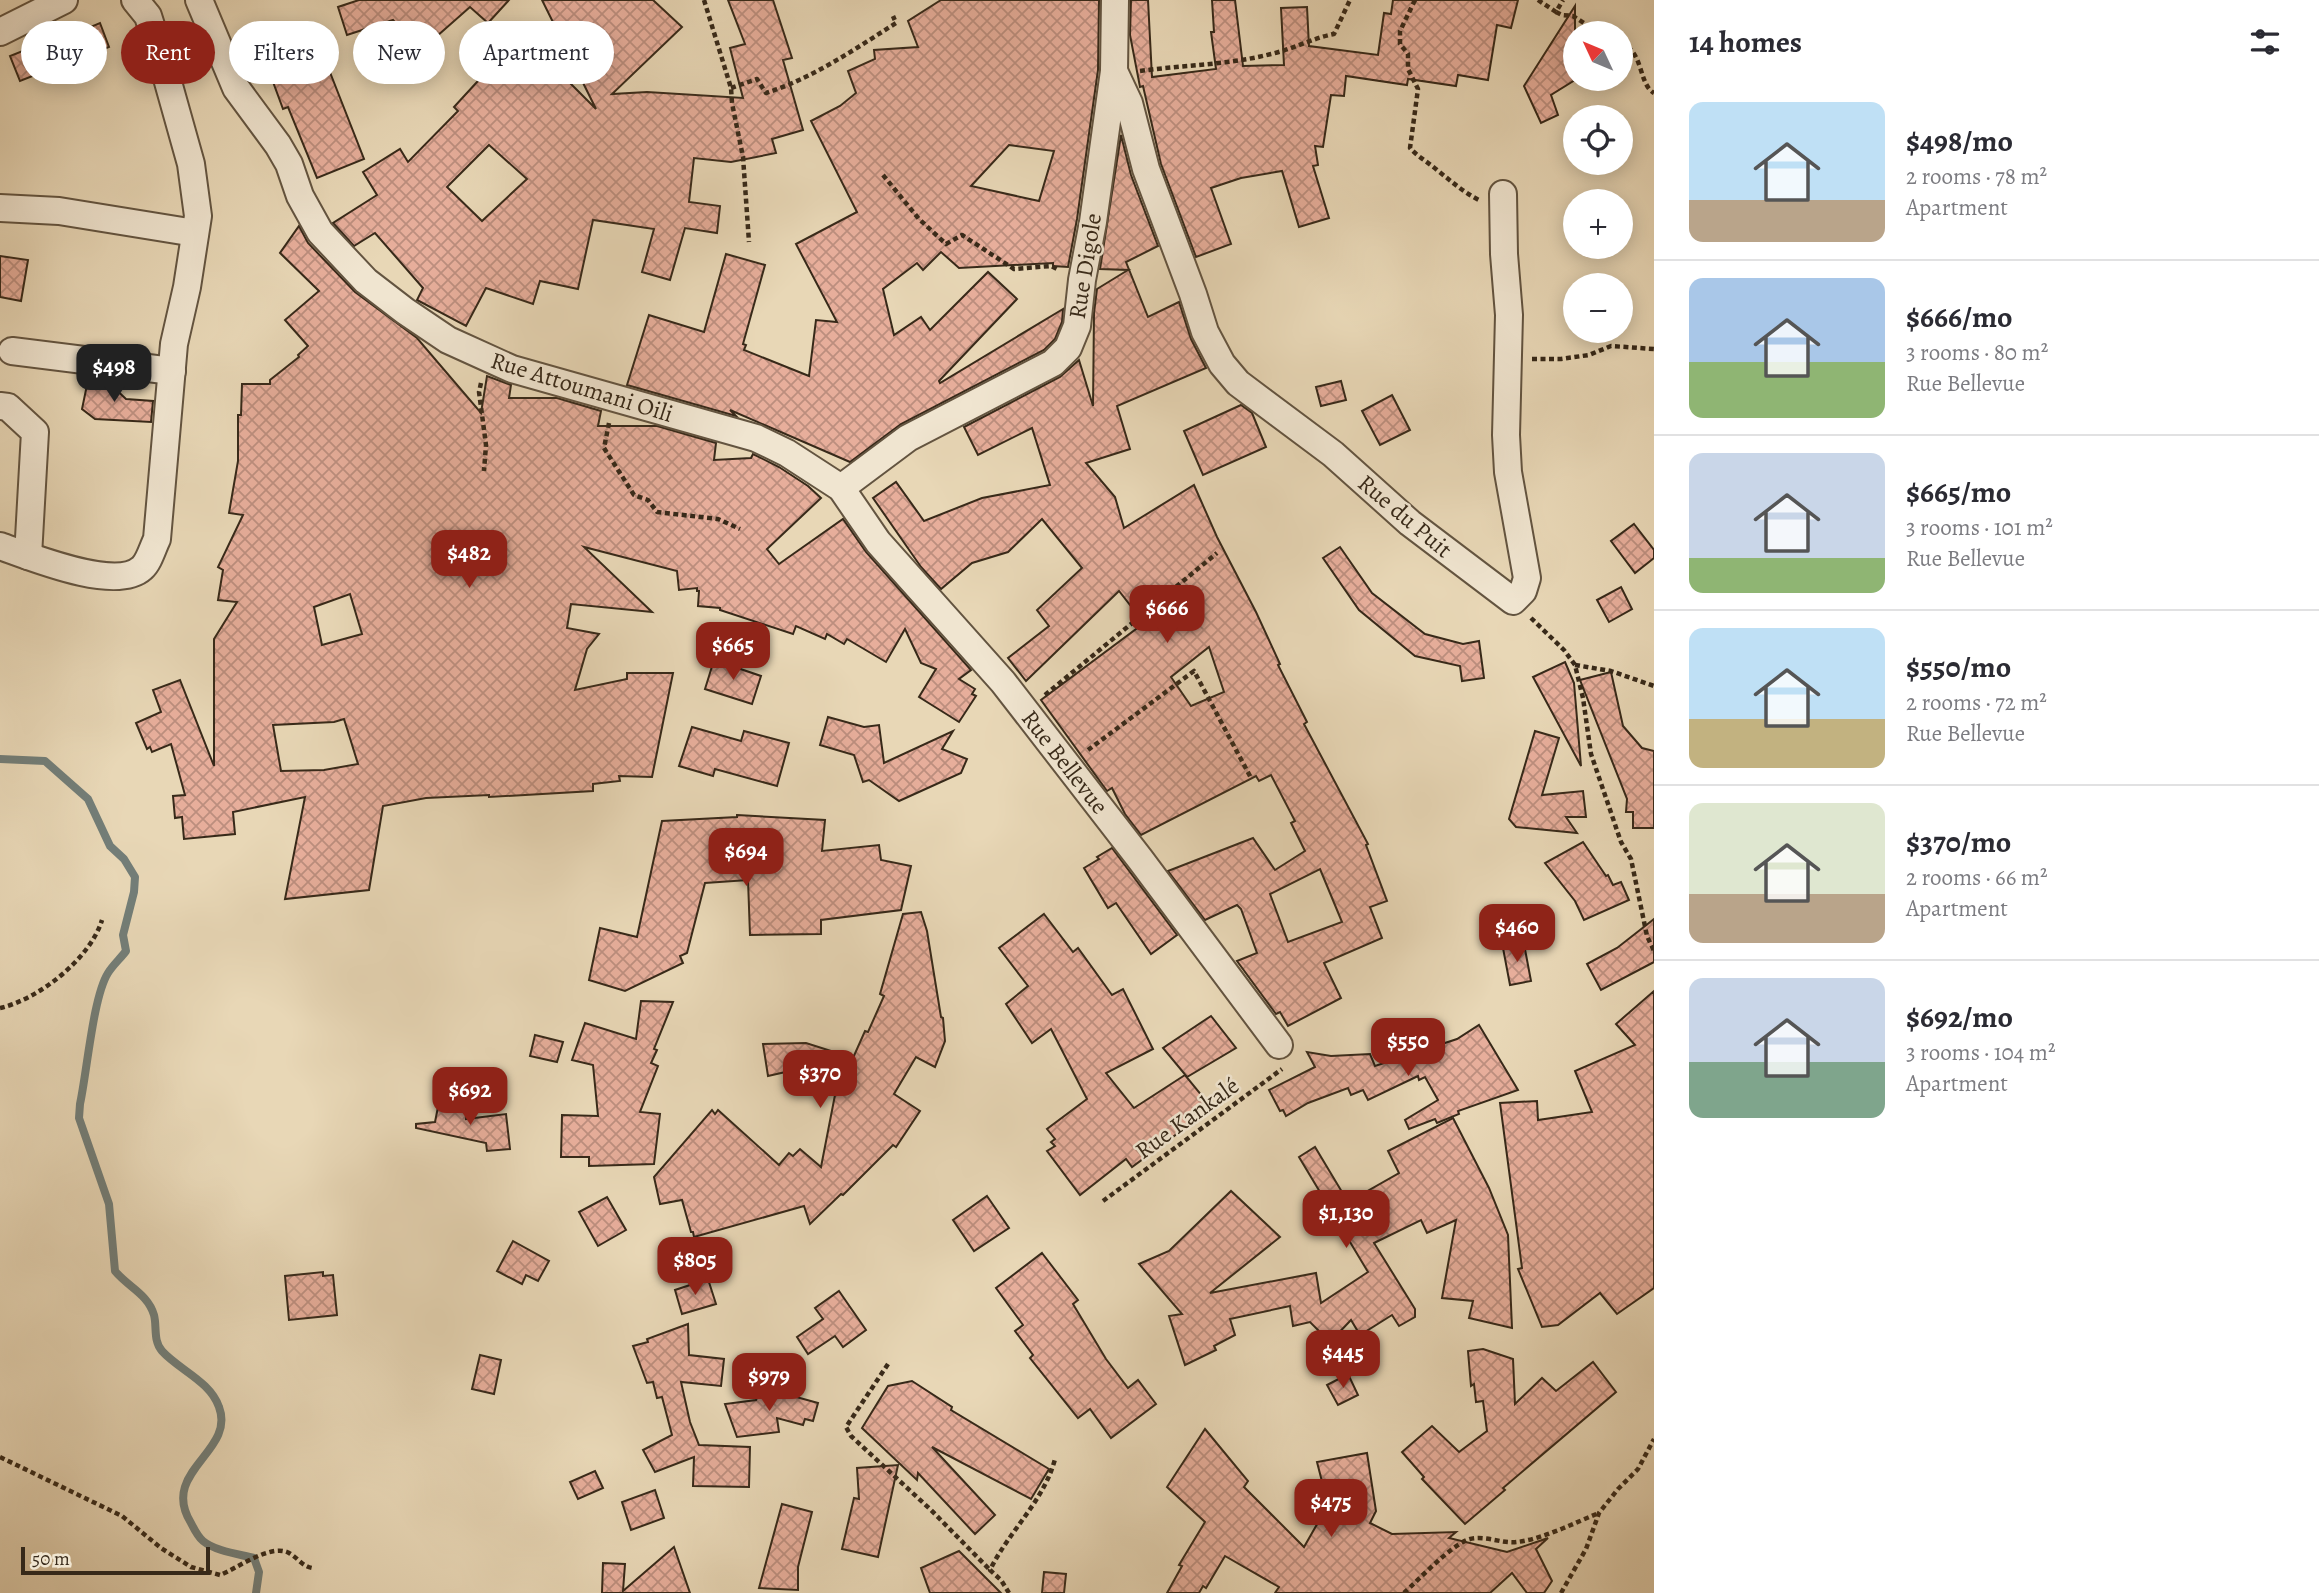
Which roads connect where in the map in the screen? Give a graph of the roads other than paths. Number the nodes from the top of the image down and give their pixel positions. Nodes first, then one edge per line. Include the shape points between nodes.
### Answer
1 (64, 0) edge
2 (135, 0) edge
3 (199, 0) edge
4 (1115, 0) edge
5 (0, 32) edge
6 (1114, 71) junction
7 (1503, 203) road end
8 (0, 208) edge
9 (195, 233) junction
10 (12, 351) dead end
11 (172, 371) junction
12 (0, 406) edge
13 (841, 488) junction
14 (0, 546) edge
15 (28, 556) junction
16 (1285, 1054) road end

1 - 5 street
2 - 9 street via 148,16 191,164 198,216
3 - 13 street, Rue Attoumani Oili via 236,88 278,145 320,232 366,281 405,312 448,340 512,369 756,438
4 - 6 street, Rue Digole
6 - 7 street, Rue du Puit via 1129,103 1146,169 1205,332 1222,363 1238,383 1513,601 1527,578 1508,472 1509,315
6 - 13 street, Rue Digole via 1077,326 1068,348 1053,363 908,438
8 - 9 street via 59,211
9 - 11 street
10 - 11 street
11 - 15 street via 157,539 144,568 124,578 69,570
12 - 15 street via 8,407 35,432
13 - 16 street, Rue Bellevue via 878,542 1027,713
14 - 15 street

